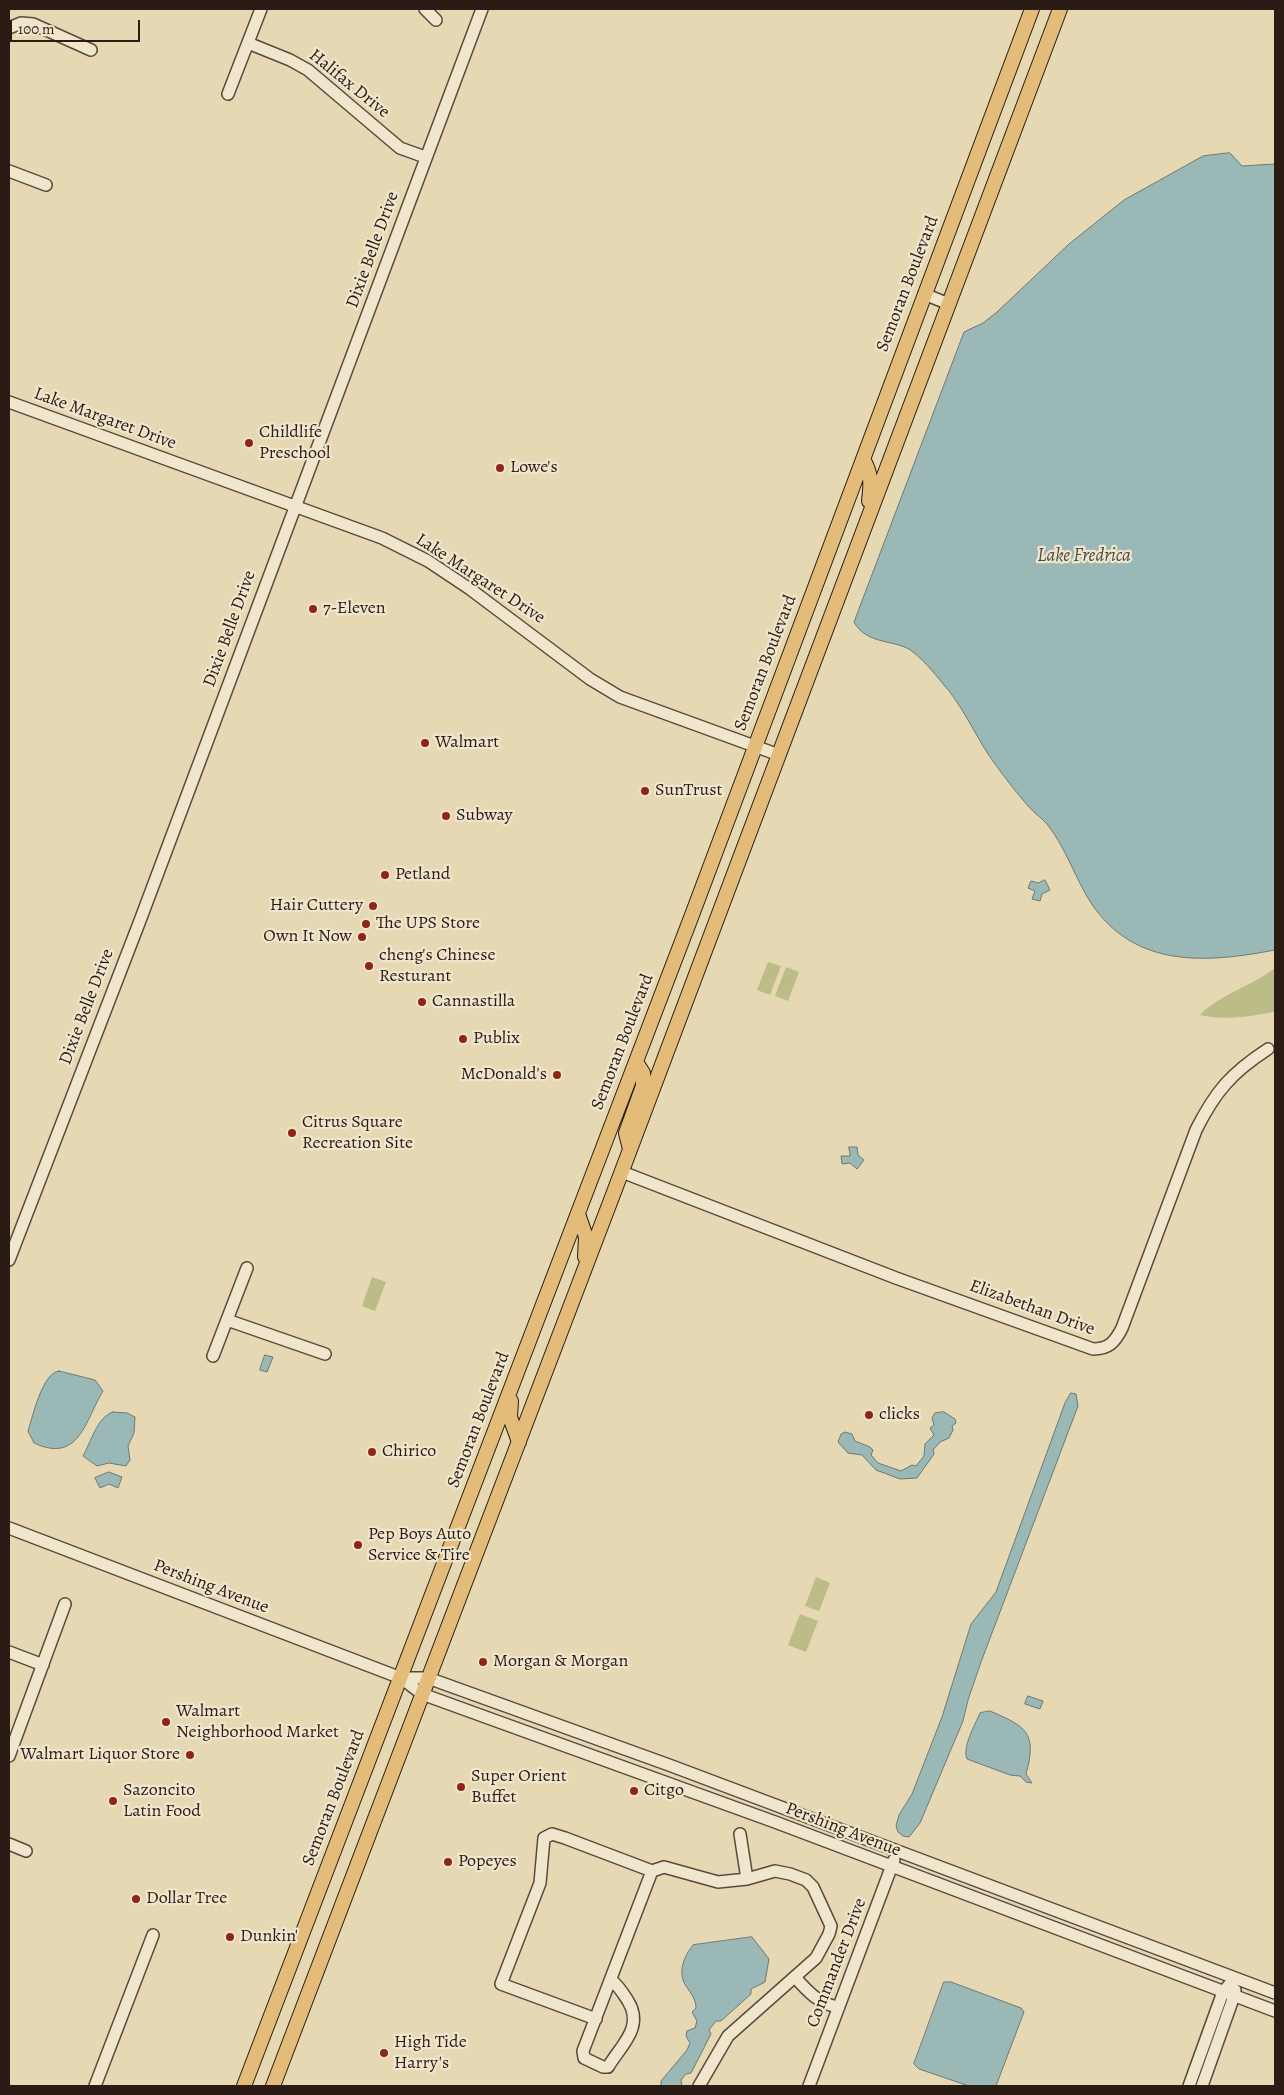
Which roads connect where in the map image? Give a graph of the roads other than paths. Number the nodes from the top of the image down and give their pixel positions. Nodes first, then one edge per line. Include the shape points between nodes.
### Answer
1 (261, 9) edge
2 (425, 9) edge
3 (482, 9) edge
4 (1032, 9) edge
5 (1060, 9) edge
6 (436, 20) dead end
7 (9, 28) edge
8 (248, 43) junction
9 (91, 50) dead end
10 (228, 94) dead end
11 (425, 156) junction
12 (9, 171) edge
13 (46, 185) dead end
14 (924, 294) junction
15 (949, 304) junction
16 (9, 402) edge
17 (863, 459) junction
18 (294, 506) junction
19 (863, 534) junction
20 (754, 746) junction
21 (779, 755) junction
22 (1268, 1049) dead end
23 (636, 1062) junction
24 (630, 1149) junction
25 (622, 1172) junction
26 (578, 1214) junction
27 (9, 1260) edge
28 (247, 1268) dead end
29 (584, 1270) junction
30 (227, 1320) junction
31 (325, 1354) dead end
32 (213, 1356) dead end
33 (512, 1385) junction
34 (519, 1442) junction
35 (9, 1528) edge
36 (65, 1604) dead end
37 (9, 1652) edge
38 (43, 1665) junction
39 (401, 1678) junction
40 (428, 1678) junction
41 (422, 1694) junction
42 (9, 1756) edge
43 (740, 1834) dead end
44 (9, 1844) edge
45 (878, 1844) junction
46 (26, 1851) dead end
47 (897, 1851) junction
48 (871, 1859) junction
49 (891, 1867) junction
50 (652, 1871) junction
51 (747, 1879) junction
52 (153, 1934) dead end
53 (795, 1977) junction
54 (1235, 1978) junction
55 (611, 1980) junction
56 (1223, 1992) junction
57 (1275, 1993) edge
58 (1234, 1996) junction
59 (839, 2006) junction
60 (1275, 2011) edge
61 (596, 2019) junction
62 (95, 2086) edge
63 (244, 2086) edge
64 (273, 2086) edge
65 (699, 2086) edge
66 (809, 2086) edge
67 (1189, 2086) edge
68 (1202, 2086) edge

1 - 8 street
2 - 6 street
3 - 11 street, Dixie Belle Drive
4 - 14 main road, Semoran Boulevard
5 - 15 main road
7 - 9 street via 20,22 33,24
8 - 10 street
8 - 11 street, Halifax Drive via 308,70 400,148
11 - 18 street, Dixie Belle Drive
12 - 13 street
14 - 15 street
14 - 17 main road, Semoran Boulevard
15 - 19 main road
16 - 18 street, Lake Margaret Drive
17 - 19 main road via 870,470 872,484
17 - 20 main road, Semoran Boulevard
18 - 20 street, Lake Margaret Drive via 382,538 428,561 620,697
18 - 27 street, Dixie Belle Drive via 141,918
19 - 21 main road
20 - 21 street, Lake Margaret Drive
20 - 23 main road, Semoran Boulevard
21 - 24 main road
22 - 25 street, Elizabethan Drive via 1226,1081 1212,1100 1196,1130 1119,1334 1110,1346 1100,1349 896,1278
23 - 24 main road via 643,1072 643,1086 626,1133
23 - 26 main road, Semoran Boulevard
24 - 25 main road
25 - 29 main road
26 - 29 main road via 586,1237
26 - 33 main road, Semoran Boulevard
28 - 30 street
29 - 34 main road
30 - 31 street
30 - 32 street
33 - 34 main road via 510,1416
33 - 39 main road, Semoran Boulevard
34 - 40 main road
35 - 39 street, Pershing Avenue
36 - 38 street
37 - 38 street
38 - 42 street
39 - 40 street, Pershing Avenue
39 - 41 street, Pershing Avenue
39 - 63 main road, Semoran Boulevard
40 - 41 main road
40 - 45 street, Pershing Avenue
41 - 48 street, Pershing Avenue
41 - 64 main road
43 - 51 street
44 - 46 street
45 - 47 street, Pershing Avenue
45 - 48 street
47 - 49 street, Commander Drive
47 - 54 street, Pershing Avenue
48 - 49 street, Pershing Avenue
49 - 56 street, Pershing Avenue
49 - 59 street, Commander Drive
50 - 51 street via 664,1867 718,1882
50 - 55 street
50 - 61 street via 552,1834 544,1838 540,1883 501,1984
51 - 53 street via 775,1871 790,1874 806,1880 823,1906 830,1926 829,1934 816,1958
52 - 62 street
53 - 59 street via 818,1999
53 - 65 street via 728,2036
54 - 56 street
54 - 57 street, Pershing Avenue
54 - 58 street
55 - 61 street
55 - 61 street via 634,2010 635,2024 608,2066 603,2067 584,2058 583,2051
56 - 58 street, Pershing Avenue
56 - 67 street
58 - 60 street, Pershing Avenue
58 - 68 street
59 - 66 street, Commander Drive

